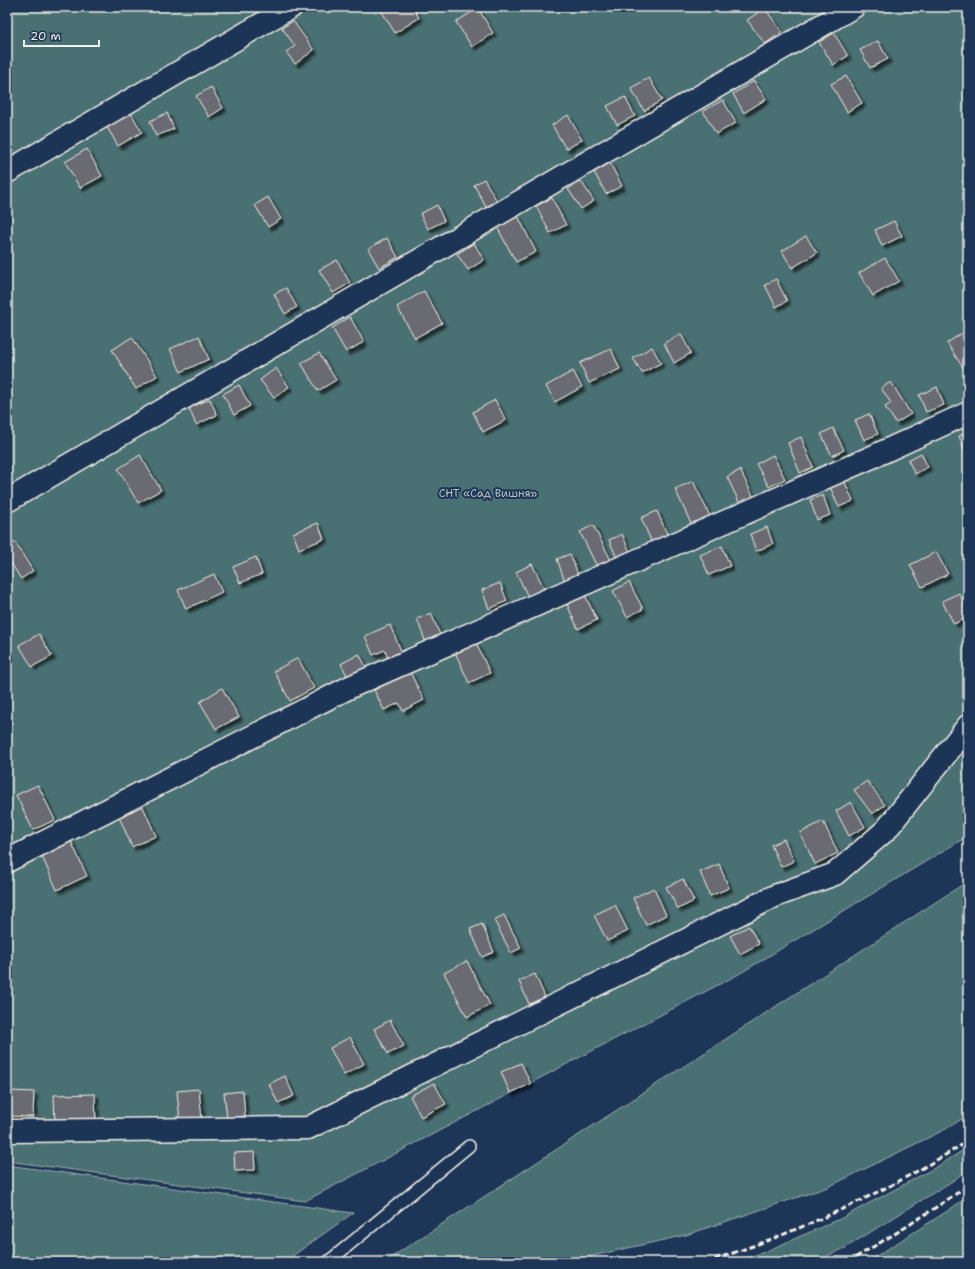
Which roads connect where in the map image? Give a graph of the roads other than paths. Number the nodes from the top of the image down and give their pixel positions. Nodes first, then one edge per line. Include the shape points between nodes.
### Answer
1 (291, 7) edge
2 (853, 7) edge
3 (7, 172) edge
4 (968, 413) edge
5 (7, 501) edge
6 (968, 726) edge
7 (7, 862) edge
8 (7, 1131) edge
9 (469, 1146) dead end
10 (328, 1262) edge

1 - 3 street
2 - 5 street
4 - 7 street via 350,687
6 - 8 street via 886,830 835,874 775,896 308,1128
9 - 10 lane

